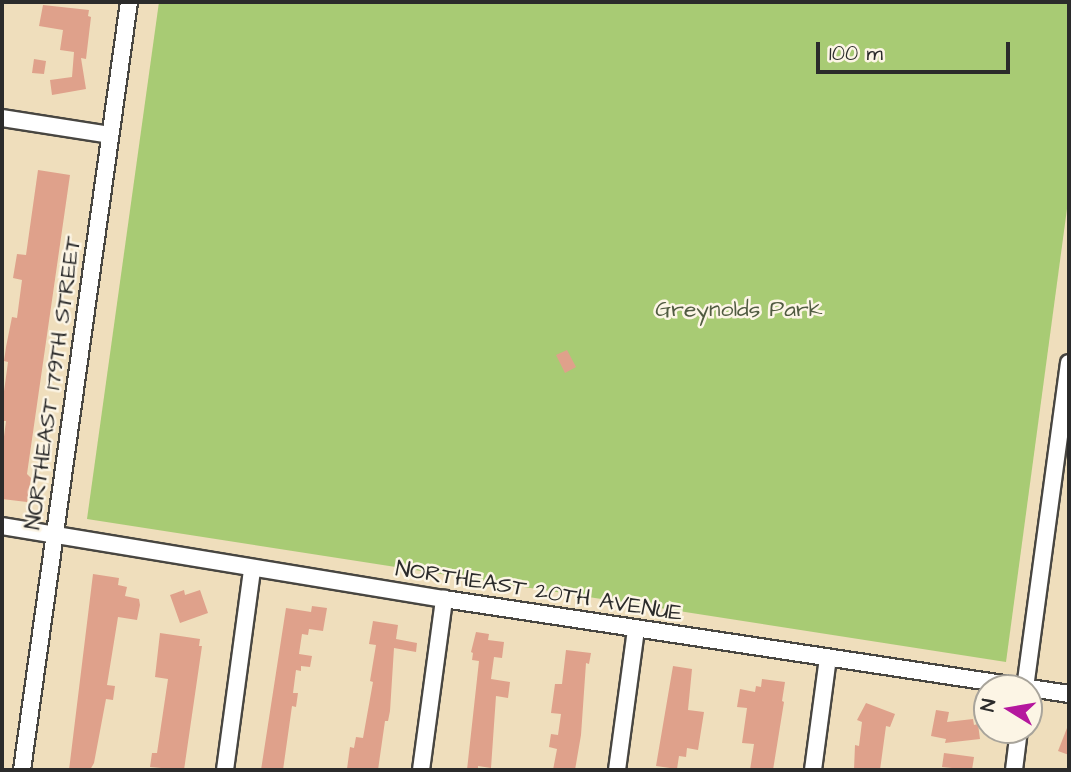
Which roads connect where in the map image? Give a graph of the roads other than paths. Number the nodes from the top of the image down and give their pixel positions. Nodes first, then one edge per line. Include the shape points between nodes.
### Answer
1 (129, 2) edge
2 (2, 118) edge
3 (110, 135) junction
4 (1069, 363) edge
5 (2, 526) edge
6 (56, 535) junction
7 (252, 569) junction
8 (444, 599) junction
9 (636, 629) junction
10 (828, 658) junction
11 (1027, 674) edge
12 (973, 679) edge
13 (1043, 690) edge
14 (1069, 694) edge
15 (1017, 744) edge
16 (22, 770) edge
17 (225, 770) edge
18 (421, 770) edge
19 (617, 770) edge
20 (814, 770) edge
21 (1014, 770) edge

1 - 3 street, NORTHEAST 179TH STREET
2 - 3 street
3 - 6 street, NORTHEAST 179TH STREET
4 - 11 street
5 - 6 street, NORTHEAST 20TH AVENUE
6 - 7 street, NORTHEAST 20TH AVENUE
6 - 16 street, NORTHEAST 179TH STREET
7 - 8 street, NORTHEAST 20TH AVENUE
7 - 17 street
8 - 9 street, NORTHEAST 20TH AVENUE
8 - 18 street
9 - 10 street, NORTHEAST 20TH AVENUE
9 - 19 street
10 - 12 street, NORTHEAST 20TH AVENUE
10 - 20 street
13 - 14 street, NORTHEAST 20TH AVENUE
15 - 21 street

